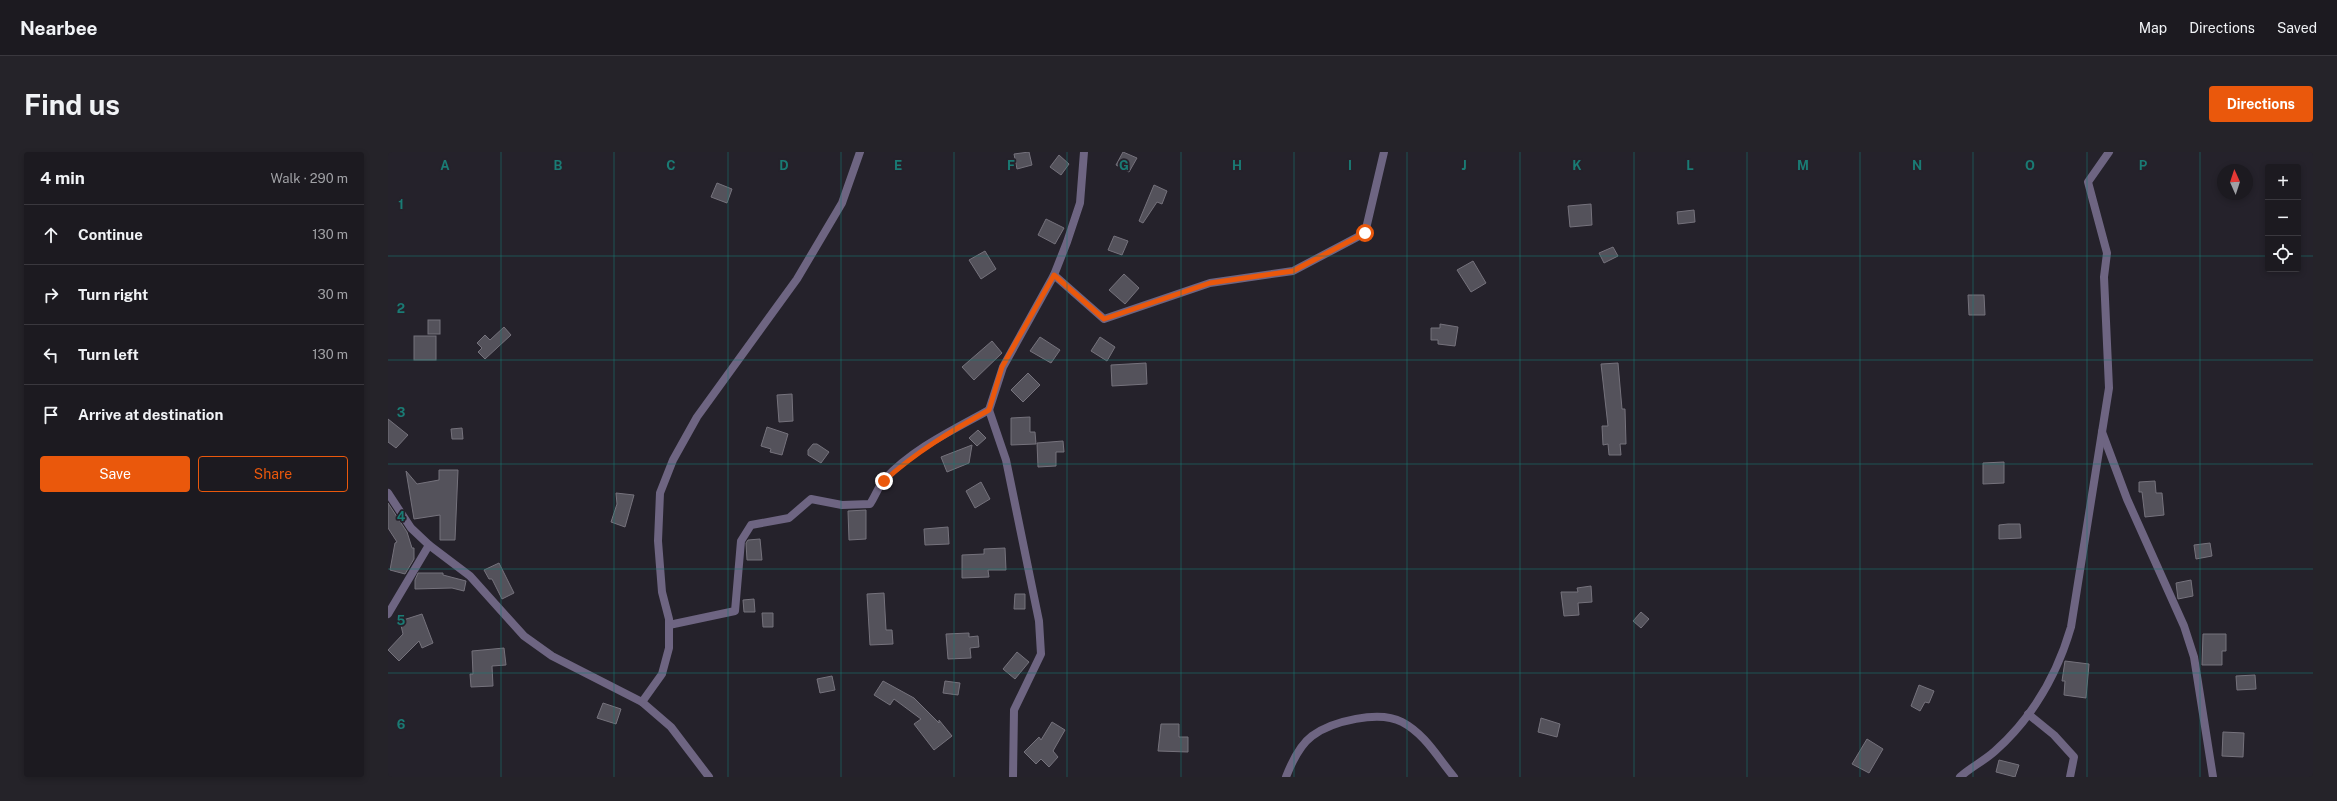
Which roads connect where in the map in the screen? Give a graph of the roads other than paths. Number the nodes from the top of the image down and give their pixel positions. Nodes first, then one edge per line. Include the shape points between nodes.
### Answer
1 (860, 152) edge
2 (1084, 152) edge
3 (1384, 152) edge
4 (2109, 152) edge
5 (1054, 275) junction
6 (989, 410) junction
7 (2101, 431) junction
8 (388, 493) edge
9 (429, 545) junction
10 (388, 614) edge
11 (669, 625) junction
12 (642, 702) junction
13 (2028, 714) junction
14 (709, 777) edge
15 (1013, 777) edge
16 (1286, 777) edge
17 (1454, 777) edge
18 (1960, 777) edge
19 (2070, 777) edge
20 (2213, 777) edge

1 - 11 street via 842,203 797,279 697,418 674,460 660,493 658,541 662,592
2 - 5 street via 1080,203
3 - 5 street via 1365,233 1293,271 1210,283 1104,319
4 - 7 street via 2088,182 2107,253 2104,277 2108,388
5 - 6 street via 1002,367
6 - 11 street via 906,461 884,481 870,504 842,505 811,499 789,518 751,525 741,541 735,611
6 - 15 street via 1006,460 1039,621 1041,654 1014,710
7 - 13 street via 2071,627 2055,673
7 - 20 street via 2184,626 2194,657
8 - 9 street via 411,528
9 - 10 street
9 - 12 street via 470,576 516,627 538,647
11 - 12 street via 666,663 659,679
12 - 14 street via 671,727
13 - 18 street via 1993,752
13 - 19 street via 2054,735 2074,757
16 - 17 street via 1304,744 1313,735 1347,722 1374,716 1393,718 1418,733

